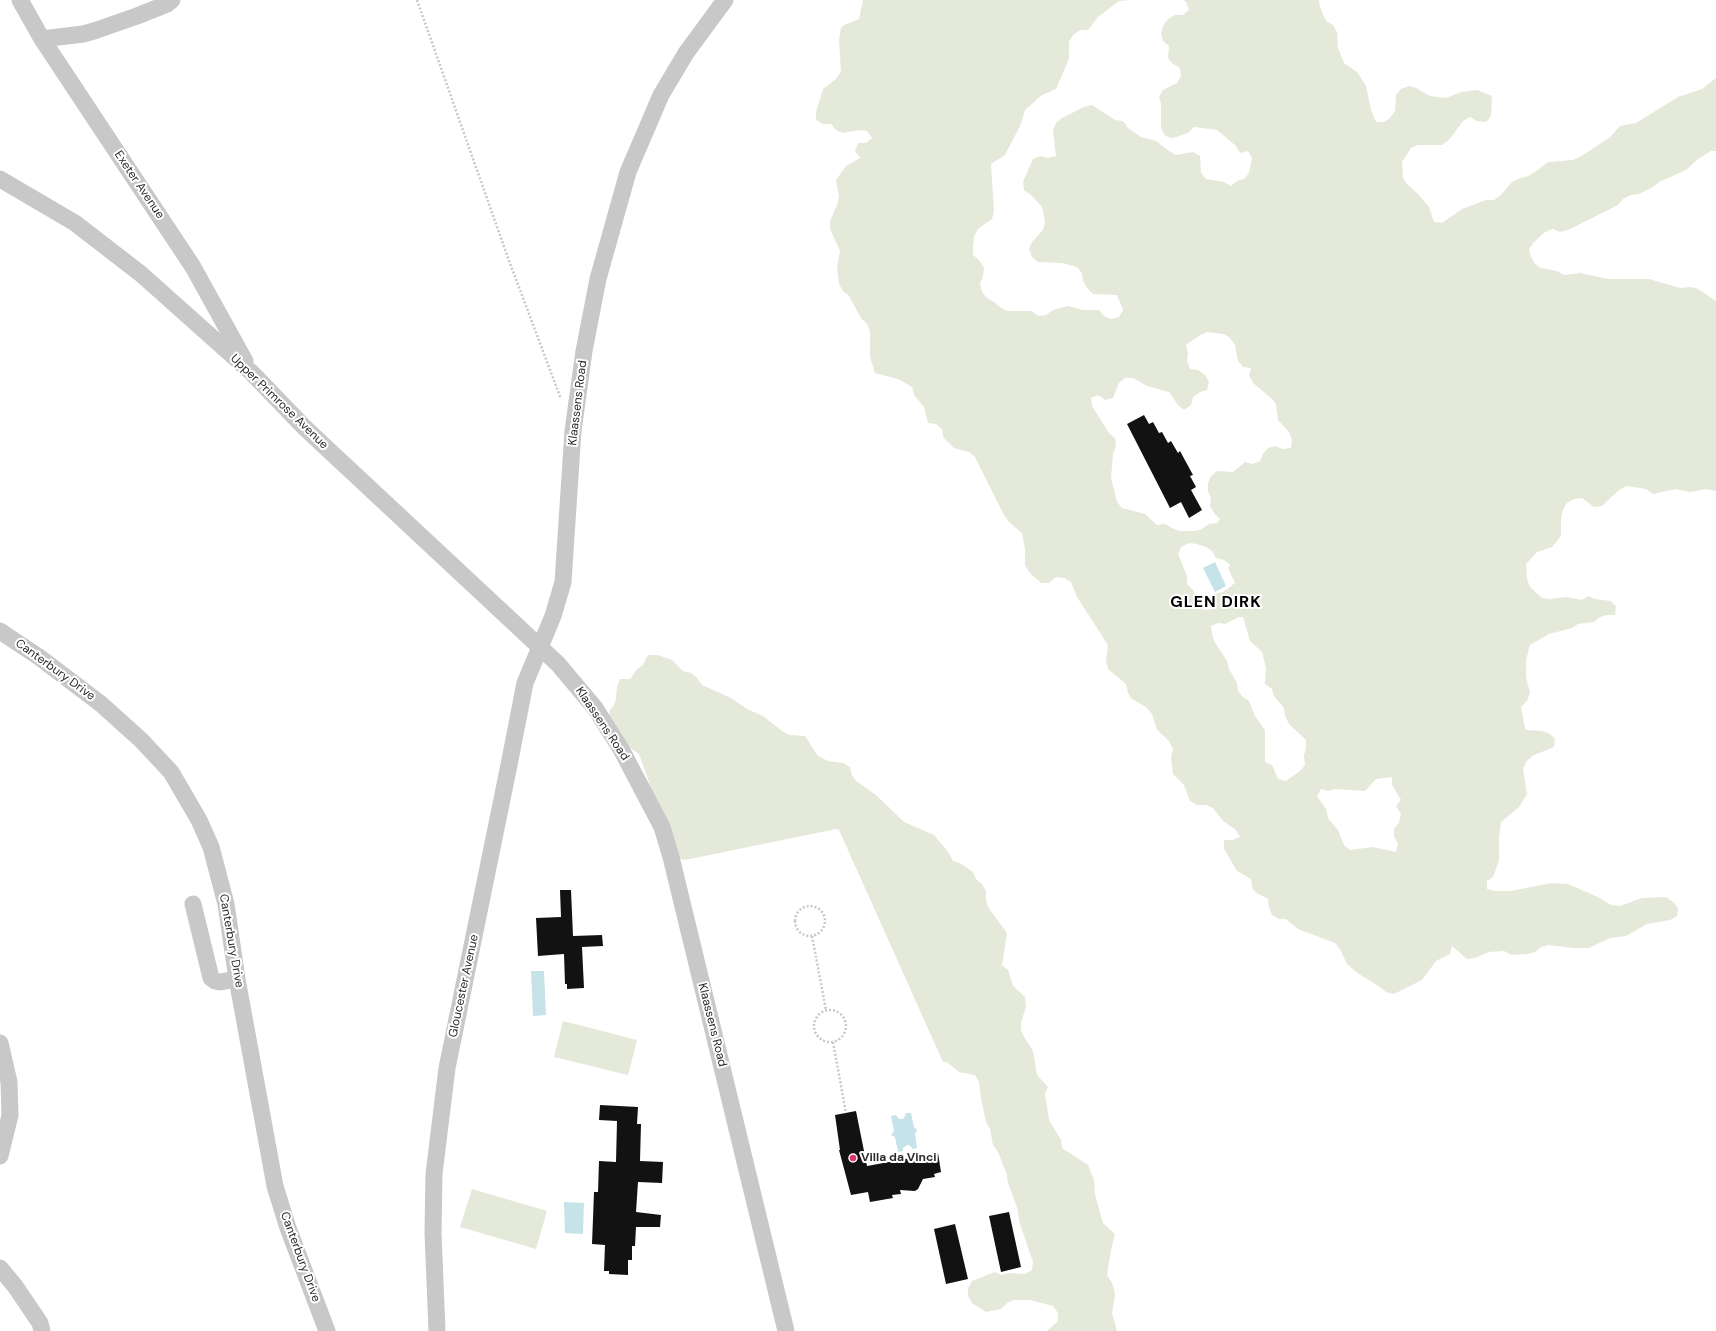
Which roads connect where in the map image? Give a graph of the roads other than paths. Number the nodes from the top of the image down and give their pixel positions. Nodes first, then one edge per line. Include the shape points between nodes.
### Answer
1 (20, 0) edge
2 (172, 0) edge
3 (725, 0) edge
4 (42, 39) junction
5 (0, 180) edge
6 (252, 373) junction
7 (0, 631) edge
8 (540, 648) junction
9 (194, 904) dead end
10 (237, 979) junction
11 (0, 1043) edge
12 (0, 1156) edge
13 (0, 1268) edge
14 (42, 1331) edge
15 (327, 1331) edge
16 (437, 1331) edge
17 (786, 1331) edge

1 - 4 street, Exeter Avenue
2 - 4 street via 94,31
3 - 8 street, Klaassens Road via 686,53 661,95 628,172 598,279 584,351 573,431 563,582
4 - 6 street, Exeter Avenue via 193,266
5 - 6 street, Upper Primrose Avenue via 75,223 103,244
6 - 8 street, Upper Primrose Avenue via 305,428
7 - 10 street, Canterbury Drive via 101,704 141,740 171,772 199,820 211,847 226,904
8 - 16 street, Gloucester Avenue via 523,689 446,1068 434,1174 433,1233
8 - 17 street, Klaassens Road via 576,684 594,708 621,749 662,827
9 - 10 street via 211,978 215,982
10 - 15 street, Canterbury Drive via 275,1186
11 - 12 street via 9,1082 10,1115
13 - 14 street via 40,1323

